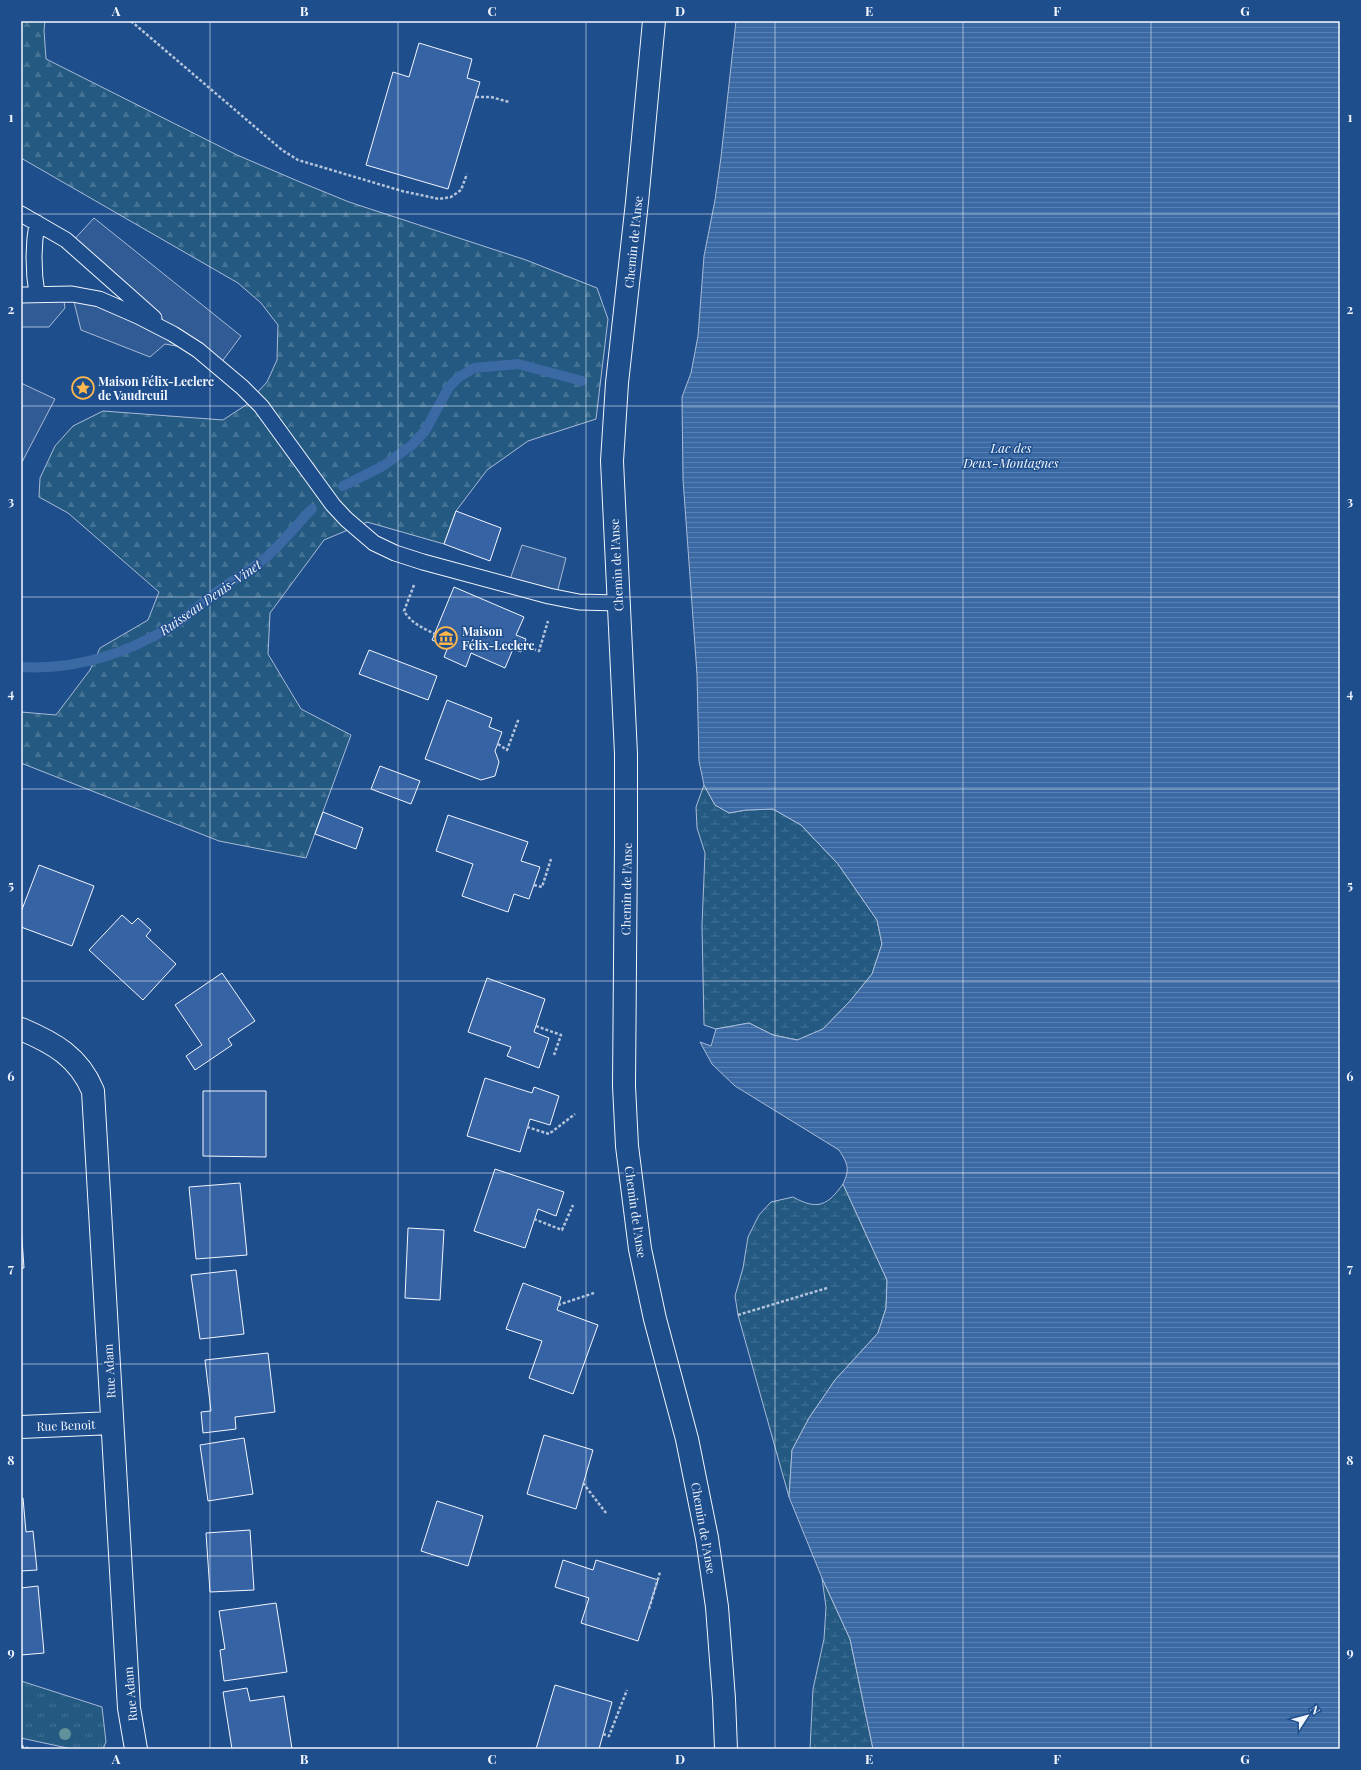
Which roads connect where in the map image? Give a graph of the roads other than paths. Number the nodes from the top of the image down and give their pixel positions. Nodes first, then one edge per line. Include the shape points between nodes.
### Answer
1 (654, 21) edge
2 (21, 214) edge
3 (37, 223) junction
4 (37, 294) junction
5 (21, 295) edge
6 (173, 334) junction
7 (618, 603) junction
8 (21, 1029) edge
9 (112, 1423) junction
10 (21, 1427) edge
11 (136, 1749) edge
12 (726, 1749) edge

1 - 7 street, Chemin de l'Anse via 614,427 613,503
2 - 3 lane
3 - 4 lane via 33,263
3 - 6 lane via 66,240
4 - 5 lane
4 - 6 lane via 72,294 99,299
6 - 7 lane via 198,350 261,406 333,505 374,543 423,562 556,597 579,602
7 - 12 street, Chemin de l'Anse via 626,769 624,1052 627,1146 642,1256 655,1319 685,1432 707,1538 717,1607
8 - 9 street, Rue Adam via 56,1046 81,1067 93,1091
9 - 10 street, Rue Benoit
9 - 11 street, Rue Adam via 129,1708

